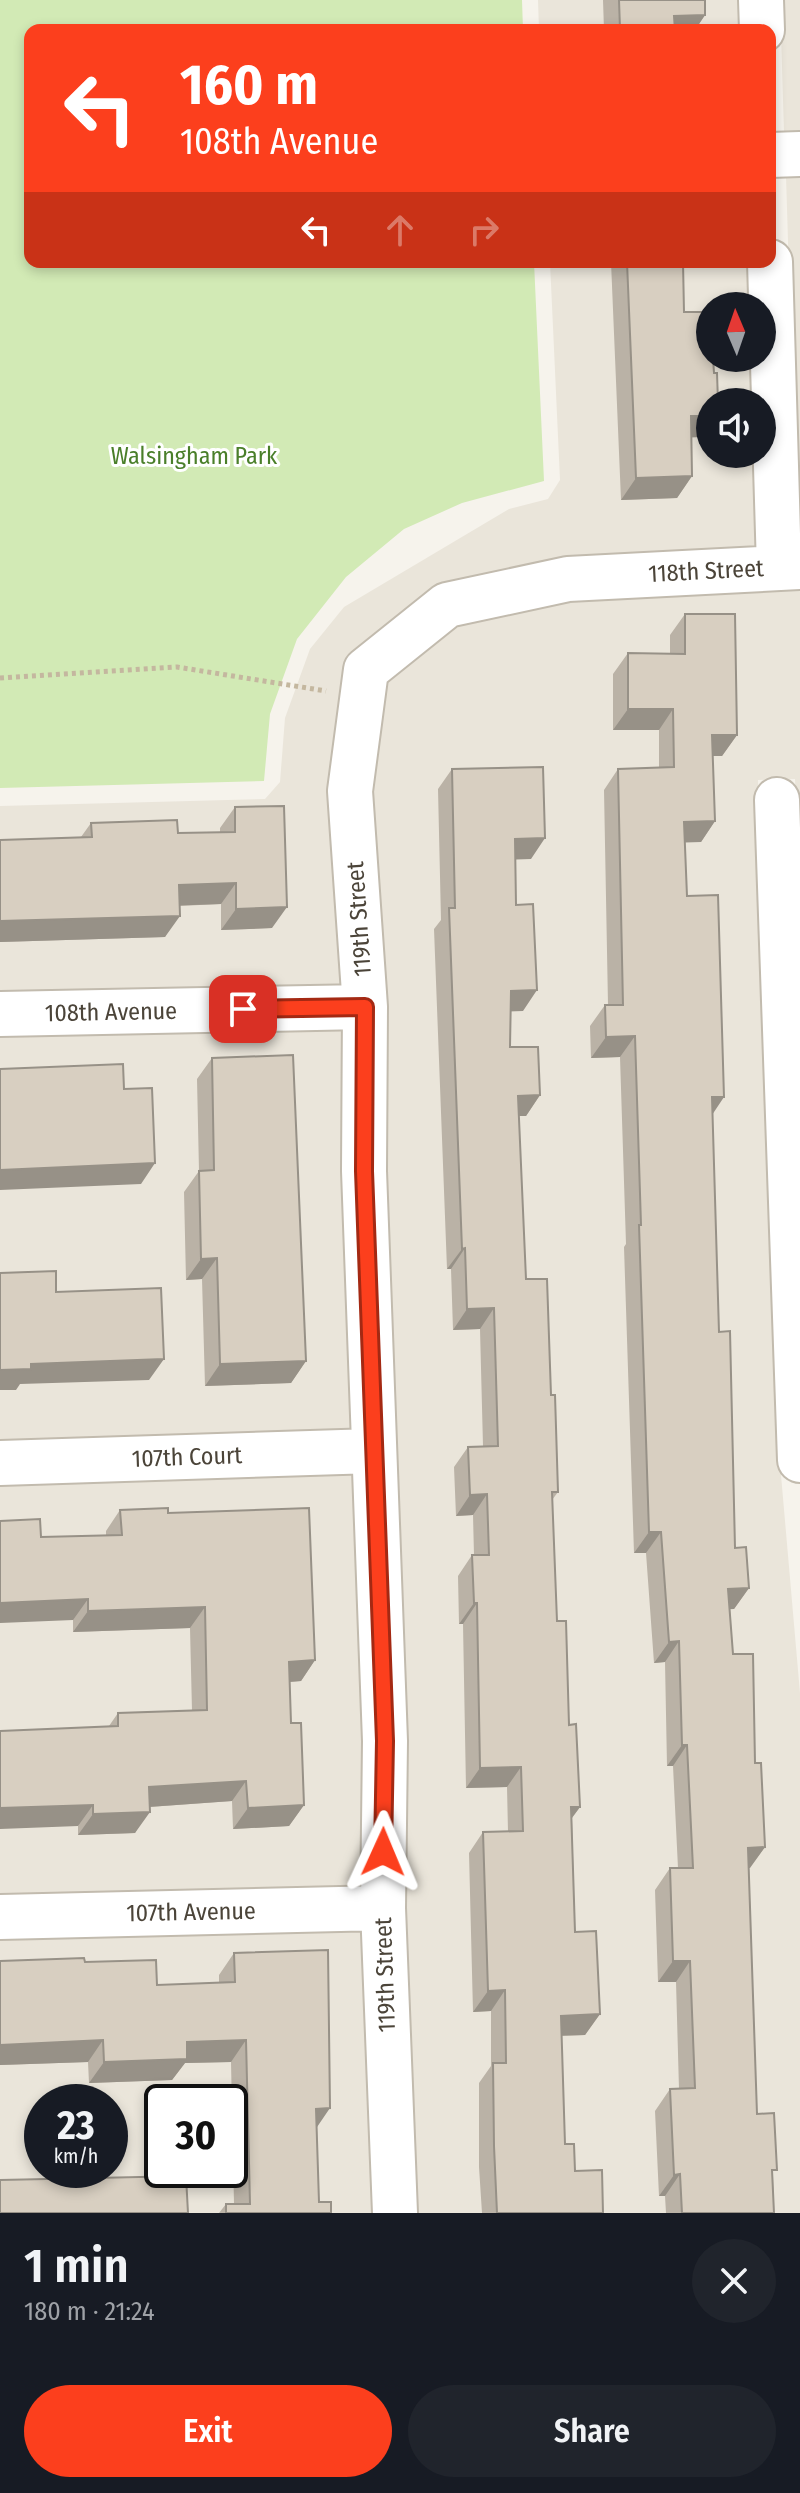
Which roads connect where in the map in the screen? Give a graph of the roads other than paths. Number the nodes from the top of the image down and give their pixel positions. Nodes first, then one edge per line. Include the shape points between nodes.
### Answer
1 (761, 0) edge
2 (762, 24) edge
3 (800, 154) edge
4 (776, 155) edge
5 (770, 268) edge
6 (790, 567) edge
7 (431, 618) joint
8 (777, 800) dead end
9 (365, 1007) junction
10 (0, 1014) edge
11 (792, 1025) edge
12 (374, 1451) junction
13 (800, 1453) edge
14 (800, 1460) edge
15 (0, 1463) edge
16 (383, 1908) junction
17 (0, 1917) edge
18 (395, 2213) edge

1 - 2 street
3 - 4 street
5 - 6 street, 118th Street
6 - 7 street, 118th Street via 568,579 447,605
7 - 9 street, 119th Street via 366,670 350,791
8 - 11 street
9 - 10 street, 108th Avenue
9 - 12 street, 119th Street via 364,1171
11 - 13 street
12 - 15 street, 107th Court
12 - 16 street, 119th Street via 385,1741
13 - 14 street
16 - 17 street, 107th Avenue
16 - 18 street, 119th Street

